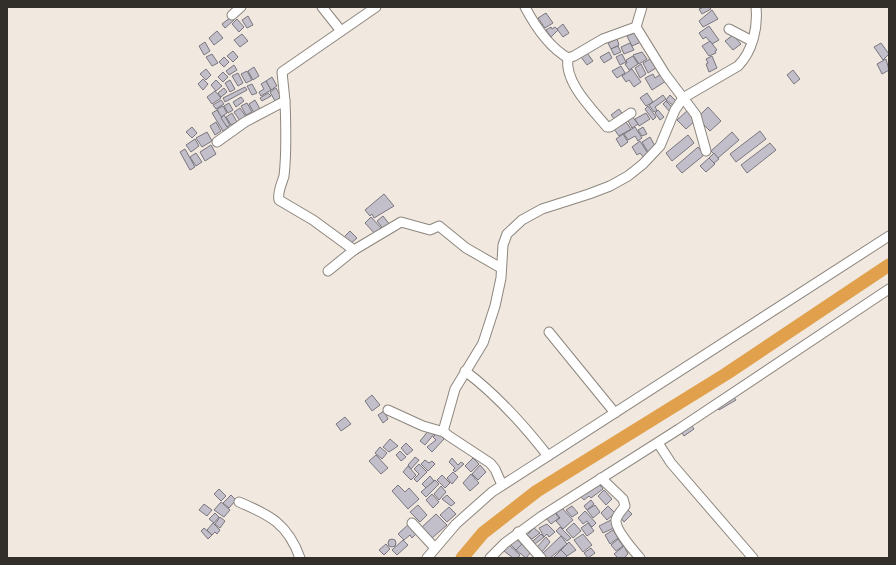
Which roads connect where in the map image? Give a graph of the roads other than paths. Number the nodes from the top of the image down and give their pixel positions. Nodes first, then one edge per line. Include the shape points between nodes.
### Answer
1 (241, 7) edge
2 (322, 7) edge
3 (376, 7) edge
4 (526, 7) edge
5 (642, 7) edge
6 (756, 7) edge
7 (232, 15) dead end
8 (636, 27) junction
9 (729, 28) dead end
10 (341, 31) junction
11 (752, 41) junction
12 (568, 58) junction
13 (285, 101) junction
14 (685, 101) junction
15 (631, 113) dead end
16 (217, 142) dead end
17 (706, 151) dead end
18 (889, 236) edge
19 (354, 250) junction
20 (501, 268) junction
21 (328, 272) dead end
22 (889, 289) edge
23 (549, 332) dead end
24 (465, 371) junction
25 (388, 410) dead end
26 (615, 412) junction
27 (444, 432) junction
28 (658, 443) junction
29 (548, 456) junction
30 (602, 478) junction
31 (502, 485) junction
32 (239, 502) dead end
33 (412, 522) dead end
34 (518, 532) junction
35 (435, 548) junction
36 (300, 558) edge
37 (427, 558) edge
38 (490, 558) edge
39 (541, 558) edge
40 (640, 558) edge
41 (753, 558) edge

1 - 7 street
2 - 10 street
3 - 10 street
4 - 12 street via 554,49
5 - 8 street
6 - 11 street via 757,18
8 - 12 street via 603,39
8 - 14 street via 647,48
9 - 11 street
10 - 13 street via 282,72
11 - 14 street via 738,66
12 - 15 street via 567,70 572,81 608,128
13 - 16 street via 245,122
13 - 19 street via 284,177 278,199 313,220
14 - 17 street via 696,115
14 - 20 street via 675,110 660,146 628,176 596,191 542,209 512,228 504,238
18 - 26 street
19 - 20 street via 399,223 407,222 430,230 440,226 466,248
19 - 21 street
20 - 24 street via 495,306 483,343
22 - 28 street
23 - 26 street
24 - 27 street via 451,401
24 - 29 street via 489,389
25 - 27 street via 423,426
26 - 29 street
27 - 31 street via 490,463 498,473
28 - 30 street
28 - 41 street via 671,463
29 - 31 street
30 - 34 street
30 - 40 street via 623,499 625,506 617,516 617,526
31 - 35 street via 467,513
32 - 36 street via 277,521 293,540
33 - 35 street
34 - 38 street
34 - 39 street
35 - 37 street

